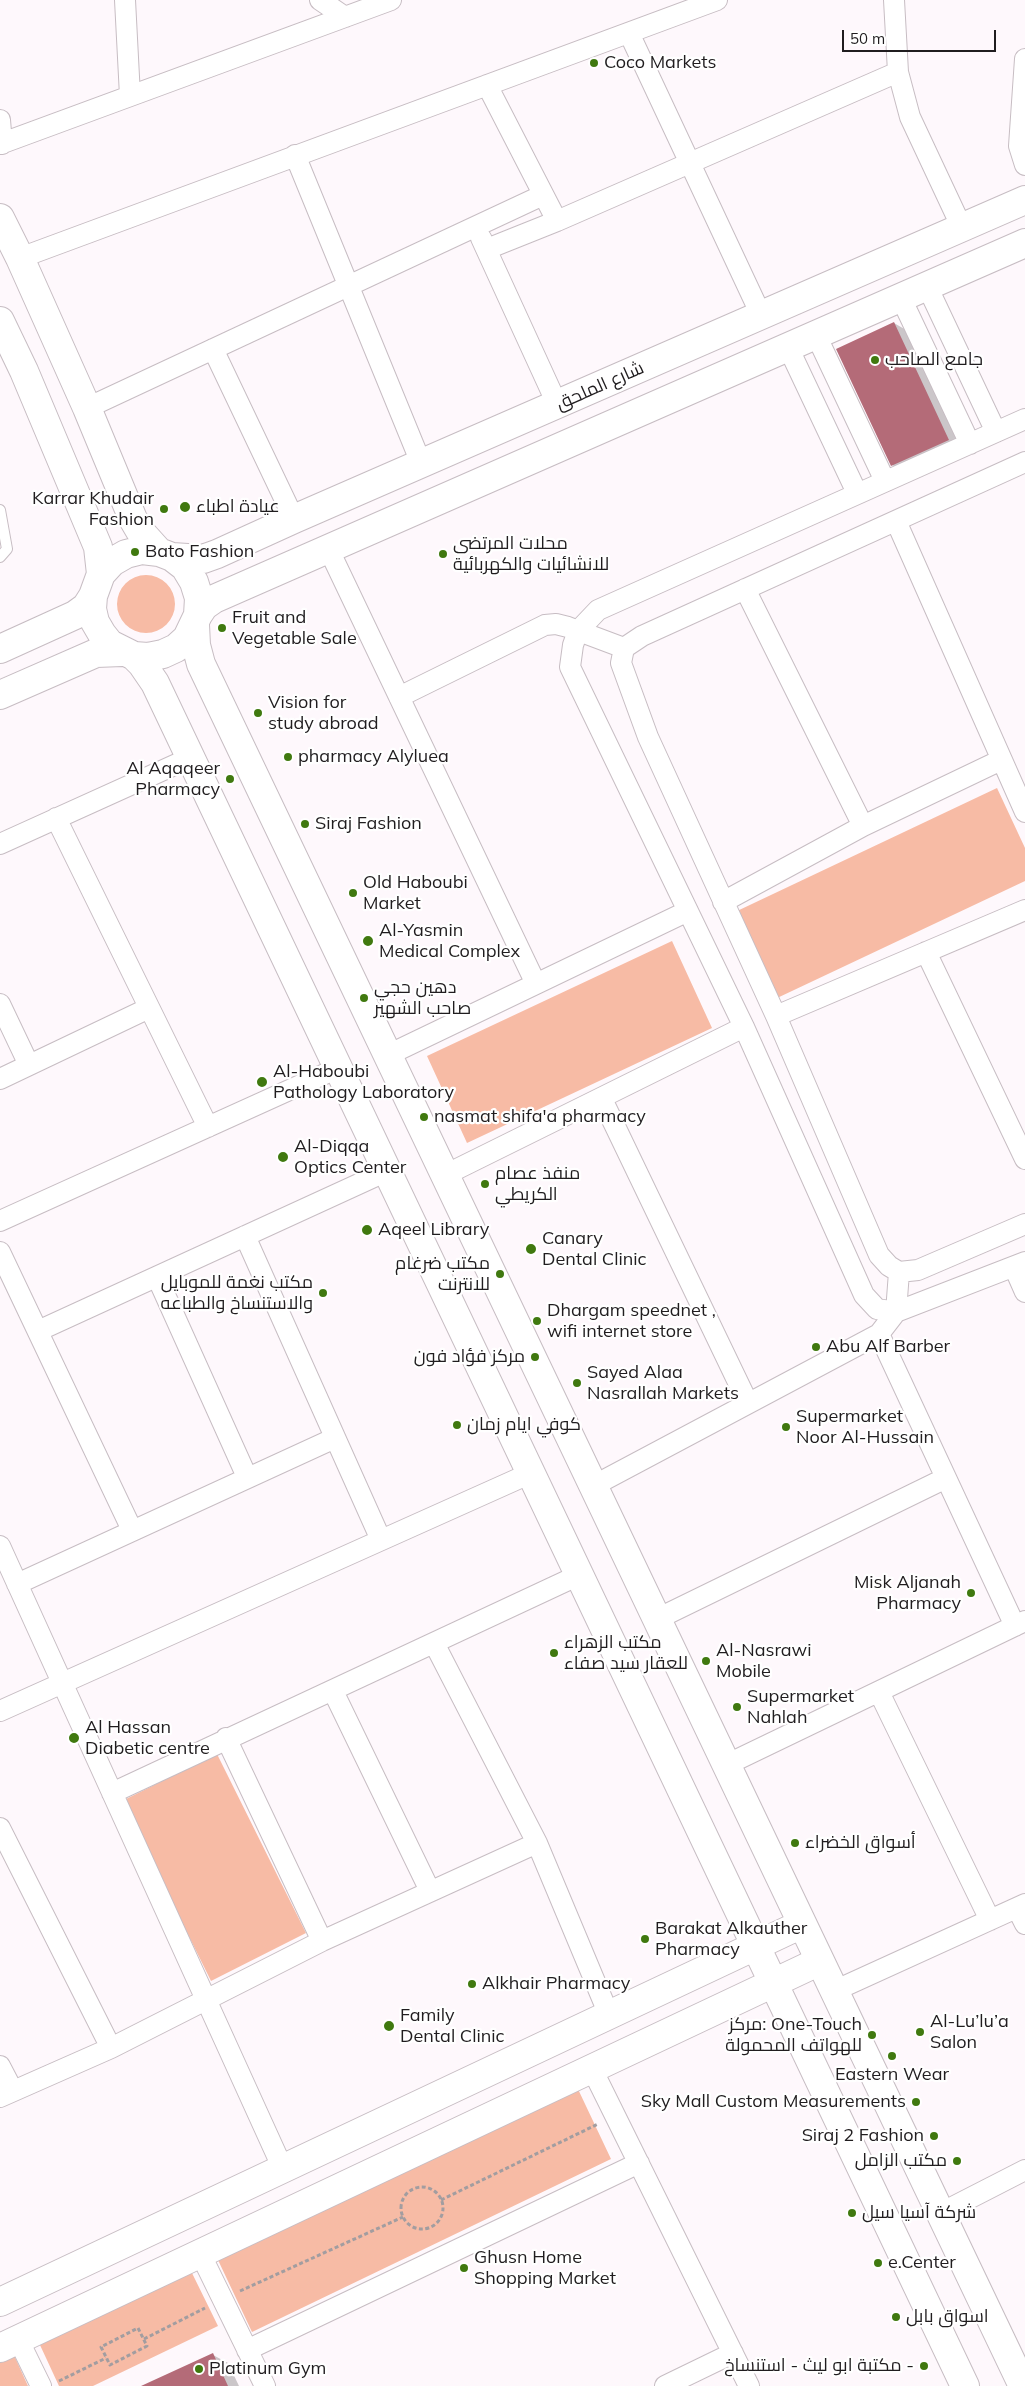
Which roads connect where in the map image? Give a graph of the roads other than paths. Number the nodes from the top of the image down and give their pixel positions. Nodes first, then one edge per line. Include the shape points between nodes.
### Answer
1 (124, 0) edge
2 (320, 0) edge
3 (391, 0) edge
4 (717, 0) edge
5 (894, 0) edge
6 (686, 5) edge
7 (345, 17) junction
8 (629, 33) junction
9 (1025, 59) edge
10 (898, 72) junction
11 (487, 85) junction
12 (130, 96) junction
13 (0, 120) edge
14 (1, 144) edge
15 (295, 155) junction
16 (689, 163) junction
17 (1025, 165) edge
18 (543, 195) junction
19 (1021, 208) edge
20 (0, 218) edge
21 (556, 222) junction
22 (476, 226) junction
23 (962, 228) junction
24 (1025, 243) edge
25 (487, 250) junction
26 (20, 258) junction
27 (349, 286) junction
28 (927, 286) junction
29 (901, 298) junction
30 (761, 315) junction
31 (0, 321) edge
32 (816, 335) junction
33 (788, 347) junction
34 (213, 349) junction
35 (557, 404) junction
36 (87, 408) junction
37 (1025, 419) edge
38 (996, 432) junction
39 (970, 444) junction
40 (1025, 462) edge
41 (421, 463) junction
42 (885, 481) junction
43 (857, 493) junction
44 (0, 510) edge
45 (294, 519) junction
46 (896, 521) junction
47 (329, 550) junction
48 (165, 554) junction
49 (0, 557) edge
50 (97, 585) junction
51 (745, 589) junction
52 (196, 620) junction
53 (578, 631) junction
54 (624, 648) junction
55 (0, 649) edge
56 (128, 654) junction
57 (0, 695) edge
58 (399, 697) junction
59 (190, 758) junction
60 (1001, 760) junction
61 (1025, 812) edge
62 (56, 818) junction
63 (862, 826) junction
64 (0, 844) edge
65 (723, 902) junction
66 (1025, 910) edge
67 (688, 911) junction
68 (926, 952) junction
69 (536, 984) junction
70 (0, 1004) edge
71 (149, 1008) junction
72 (776, 1016) junction
73 (744, 1027) junction
74 (388, 1055) junction
75 (29, 1065) junction
76 (338, 1068) junction
77 (0, 1079) edge
78 (602, 1098) junction
79 (208, 1127) junction
80 (1025, 1159) edge
81 (387, 1171) junction
82 (445, 1175) junction
83 (0, 1221) edge
84 (1025, 1224) edge
85 (245, 1236) junction
86 (0, 1252) edge
87 (1019, 1264) edge
88 (899, 1272) junction
89 (157, 1277) junction
90 (1025, 1292) edge
91 (896, 1312) junction
92 (38, 1331) junction
93 (879, 1334) junction
94 (748, 1404) junction
95 (335, 1438) junction
96 (531, 1473) junction
97 (247, 1477) junction
98 (946, 1478) junction
99 (593, 1486) junction
100 (132, 1530) junction
101 (381, 1540) junction
102 (0, 1546) edge
103 (579, 1575) junction
104 (17, 1584) junction
105 (657, 1619) junction
106 (1020, 1624) edge
107 (434, 1643) junction
108 (62, 1683) junction
109 (333, 1691) junction
110 (879, 1692) junction
111 (0, 1712) edge
112 (226, 1738) junction
113 (726, 1765) junction
114 (112, 1792) junction
115 (0, 1828) edge
116 (537, 1843) junction
117 (430, 1891) junction
118 (1022, 1912) edge
119 (990, 1920) junction
120 (802, 1924) junction
121 (322, 1941) junction
122 (756, 1946) junction
123 (820, 1961) junction
124 (774, 1983) junction
125 (834, 1991) junction
126 (205, 1999) junction
127 (609, 2015) junction
128 (111, 2048) junction
129 (0, 2066) edge
130 (592, 2069) junction
131 (6, 2094) edge
132 (334, 2144) junction
133 (639, 2163) junction
134 (288, 2166) junction
135 (1025, 2170) edge
136 (354, 2181) junction
137 (309, 2202) junction
138 (941, 2213) junction
139 (200, 2253) junction
140 (0, 2302) edge
141 (9, 2344) edge
142 (247, 2350) junction
143 (733, 2354) junction
144 (49, 2384) edge
145 (265, 2386) edge
146 (665, 2386) edge
147 (749, 2386) edge
148 (965, 2386) edge
149 (1023, 2386) edge

1 - 12 street
2 - 7 street
3 - 7 street
4 - 6 street
5 - 10 street
6 - 8 street
7 - 12 street
8 - 11 street
8 - 16 street
9 - 17 street via 1019,146
10 - 16 street
10 - 23 street via 910,117
11 - 15 street
11 - 18 street
12 - 14 street
13 - 14 street
15 - 26 street
15 - 27 street
16 - 21 street
16 - 30 street
18 - 21 street
18 - 22 street
19 - 23 street, شارع الملحق
20 - 26 street
21 - 25 street
22 - 25 street
22 - 27 street
23 - 30 street, شارع الملحق
24 - 28 street
25 - 35 street
26 - 36 street
27 - 34 street
27 - 41 street
28 - 29 street
28 - 38 street
29 - 32 street
29 - 39 street
30 - 35 street, شارع الملحق
31 - 50 street via 98,547
32 - 33 street
32 - 42 street
33 - 43 street
33 - 47 street
34 - 36 street
34 - 45 street
35 - 41 street, شارع الملحق
36 - 48 street via 133,519
37 - 38 street
38 - 39 street
39 - 42 street
40 - 46 street
41 - 45 street, شارع الملحق
42 - 43 street
43 - 53 street via 598,610
44 - 49 lane via 7,549
45 - 48 street, شارع الملحق via 203,559
46 - 51 street
46 - 60 street
47 - 52 street via 214,599 204,606
47 - 58 street
48 - 50 street via 142,550 126,554 112,562
48 - 52 street via 185,567 194,582 199,598
50 - 55 street via 86,607 76,615
50 - 56 street via 92,609 98,628 110,644
51 - 54 street via 642,636
51 - 63 street
52 - 56 street via 187,638 176,648 148,657
52 - 74 street via 196,645 201,664
53 - 54 street
53 - 58 street via 556,624 545,626
53 - 67 street via 570,667
54 - 65 street via 621,669 648,737
56 - 57 street via 96,653
56 - 59 street via 149,673
58 - 69 street
59 - 62 street
59 - 76 street
60 - 61 street
60 - 63 street
62 - 64 street
62 - 71 street
63 - 65 street
65 - 72 street
66 - 68 street
67 - 69 street
67 - 73 street
68 - 72 street
68 - 80 street
69 - 74 street
70 - 75 street
71 - 75 street
71 - 79 street
72 - 88 street via 880,1255 888,1266
73 - 78 street
73 - 91 street via 864,1295 877,1309
74 - 82 street
75 - 77 street
76 - 79 street
76 - 81 street
78 - 82 street
78 - 94 street
79 - 83 street
81 - 85 street
81 - 96 street
82 - 99 street
84 - 88 street via 918,1270
85 - 89 street
85 - 95 street
86 - 92 street
87 - 90 street
87 - 91 street
88 - 91 street
89 - 92 street
89 - 97 street
91 - 93 street
92 - 100 street
93 - 94 street
93 - 98 street
94 - 99 street
95 - 97 street
95 - 101 street
96 - 101 street
96 - 103 street
97 - 100 street
98 - 105 street
98 - 106 street
99 - 105 street
100 - 104 street
101 - 108 street
102 - 104 street
103 - 107 street
103 - 122 street
104 - 108 street
105 - 113 street
106 - 110 street
107 - 109 street
107 - 116 street
108 - 111 street
108 - 114 street
109 - 112 street
109 - 117 street
110 - 113 street
110 - 119 street
112 - 114 street
112 - 121 street
113 - 120 street
114 - 126 street
115 - 128 street
116 - 117 street
116 - 127 street
117 - 121 street
118 - 119 street
119 - 125 street
120 - 122 street
120 - 123 street
121 - 126 street
122 - 124 street
122 - 127 street
123 - 124 street
123 - 125 street
124 - 130 street
124 - 148 street
125 - 138 street
126 - 128 street
126 - 134 street
127 - 132 street
128 - 131 street
129 - 131 street
130 - 133 street
130 - 136 street
132 - 134 street
132 - 136 street via 333,2156 337,2167
133 - 142 street
133 - 143 street
134 - 137 street via 301,2168 311,2184
134 - 140 street
135 - 138 street
136 - 137 street
137 - 139 street
138 - 149 street
139 - 141 street
139 - 142 street
141 - 144 street
142 - 145 street
143 - 146 street
143 - 147 street

